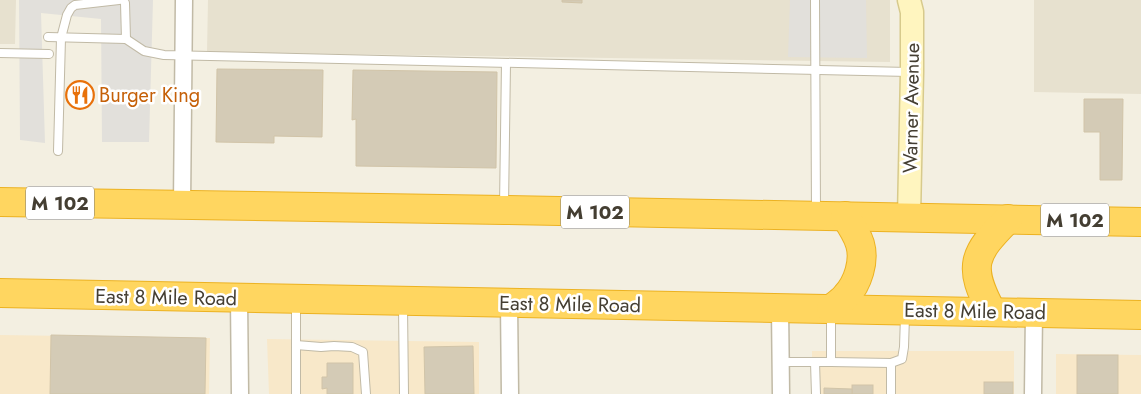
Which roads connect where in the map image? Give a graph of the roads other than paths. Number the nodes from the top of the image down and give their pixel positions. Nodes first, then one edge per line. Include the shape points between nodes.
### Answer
1 (119, 0) edge
2 (123, 0) edge
3 (184, 0) edge
4 (816, 0) edge
5 (909, 0) edge
6 (48, 37) dead end
7 (61, 38) junction
8 (126, 39) junction
9 (0, 53) edge
10 (48, 54) dead end
11 (184, 56) junction
12 (506, 63) junction
13 (816, 70) junction
14 (912, 72) junction
15 (58, 151) dead end
16 (0, 202) edge
17 (182, 204) junction
18 (504, 210) junction
19 (816, 215) junction
20 (845, 216) junction
21 (910, 217) junction
22 (1008, 219) junction
23 (1141, 222) edge
24 (0, 294) edge
25 (239, 298) junction
26 (296, 299) junction
27 (403, 301) junction
28 (509, 303) junction
29 (780, 308) junction
30 (831, 309) junction
31 (905, 310) junction
32 (992, 312) junction
33 (1034, 312) junction
34 (1141, 315) edge
35 (296, 345) junction
36 (780, 362) junction
37 (815, 362) junction
38 (831, 362) junction
39 (891, 363) junction
40 (240, 394) edge
41 (296, 394) edge
42 (366, 394) edge
43 (404, 394) edge
44 (510, 394) edge
45 (781, 394) edge
46 (816, 394) edge
47 (891, 394) edge
48 (1033, 394) edge

1 - 7 lane via 73,6
2 - 8 lane
3 - 11 street
4 - 13 lane
5 - 14 street, Warner Avenue
6 - 7 lane
7 - 8 lane
7 - 15 lane
8 - 11 lane via 152,53
9 - 10 lane
11 - 12 lane
11 - 17 street
12 - 13 lane
12 - 18 lane
13 - 14 lane
13 - 19 lane
14 - 21 street, Warner Avenue
16 - 17 highway, M 102
17 - 18 highway, M 102
18 - 19 highway, M 102
19 - 20 highway, M 102
20 - 21 highway, M 102
20 - 30 highway via 855,232 862,257 854,284
21 - 22 highway, M 102
22 - 23 highway, M 102
22 - 32 highway via 982,248 978,260 979,284
24 - 25 highway, East 8 Mile Road
25 - 26 highway, East 8 Mile Road
25 - 40 street
26 - 27 highway, East 8 Mile Road
26 - 35 lane
27 - 28 highway, East 8 Mile Road
27 - 43 lane
28 - 29 highway, East 8 Mile Road
28 - 44 street
29 - 30 highway, East 8 Mile Road
29 - 36 street
30 - 31 highway, East 8 Mile Road
30 - 38 lane
31 - 32 highway, East 8 Mile Road
31 - 39 lane via 902,359
32 - 33 highway, East 8 Mile Road
33 - 34 highway, East 8 Mile Road
33 - 48 street
35 - 41 lane
35 - 42 lane via 352,347 363,352
36 - 37 lane
36 - 45 street
37 - 38 lane
37 - 46 lane
38 - 39 lane
39 - 47 lane

